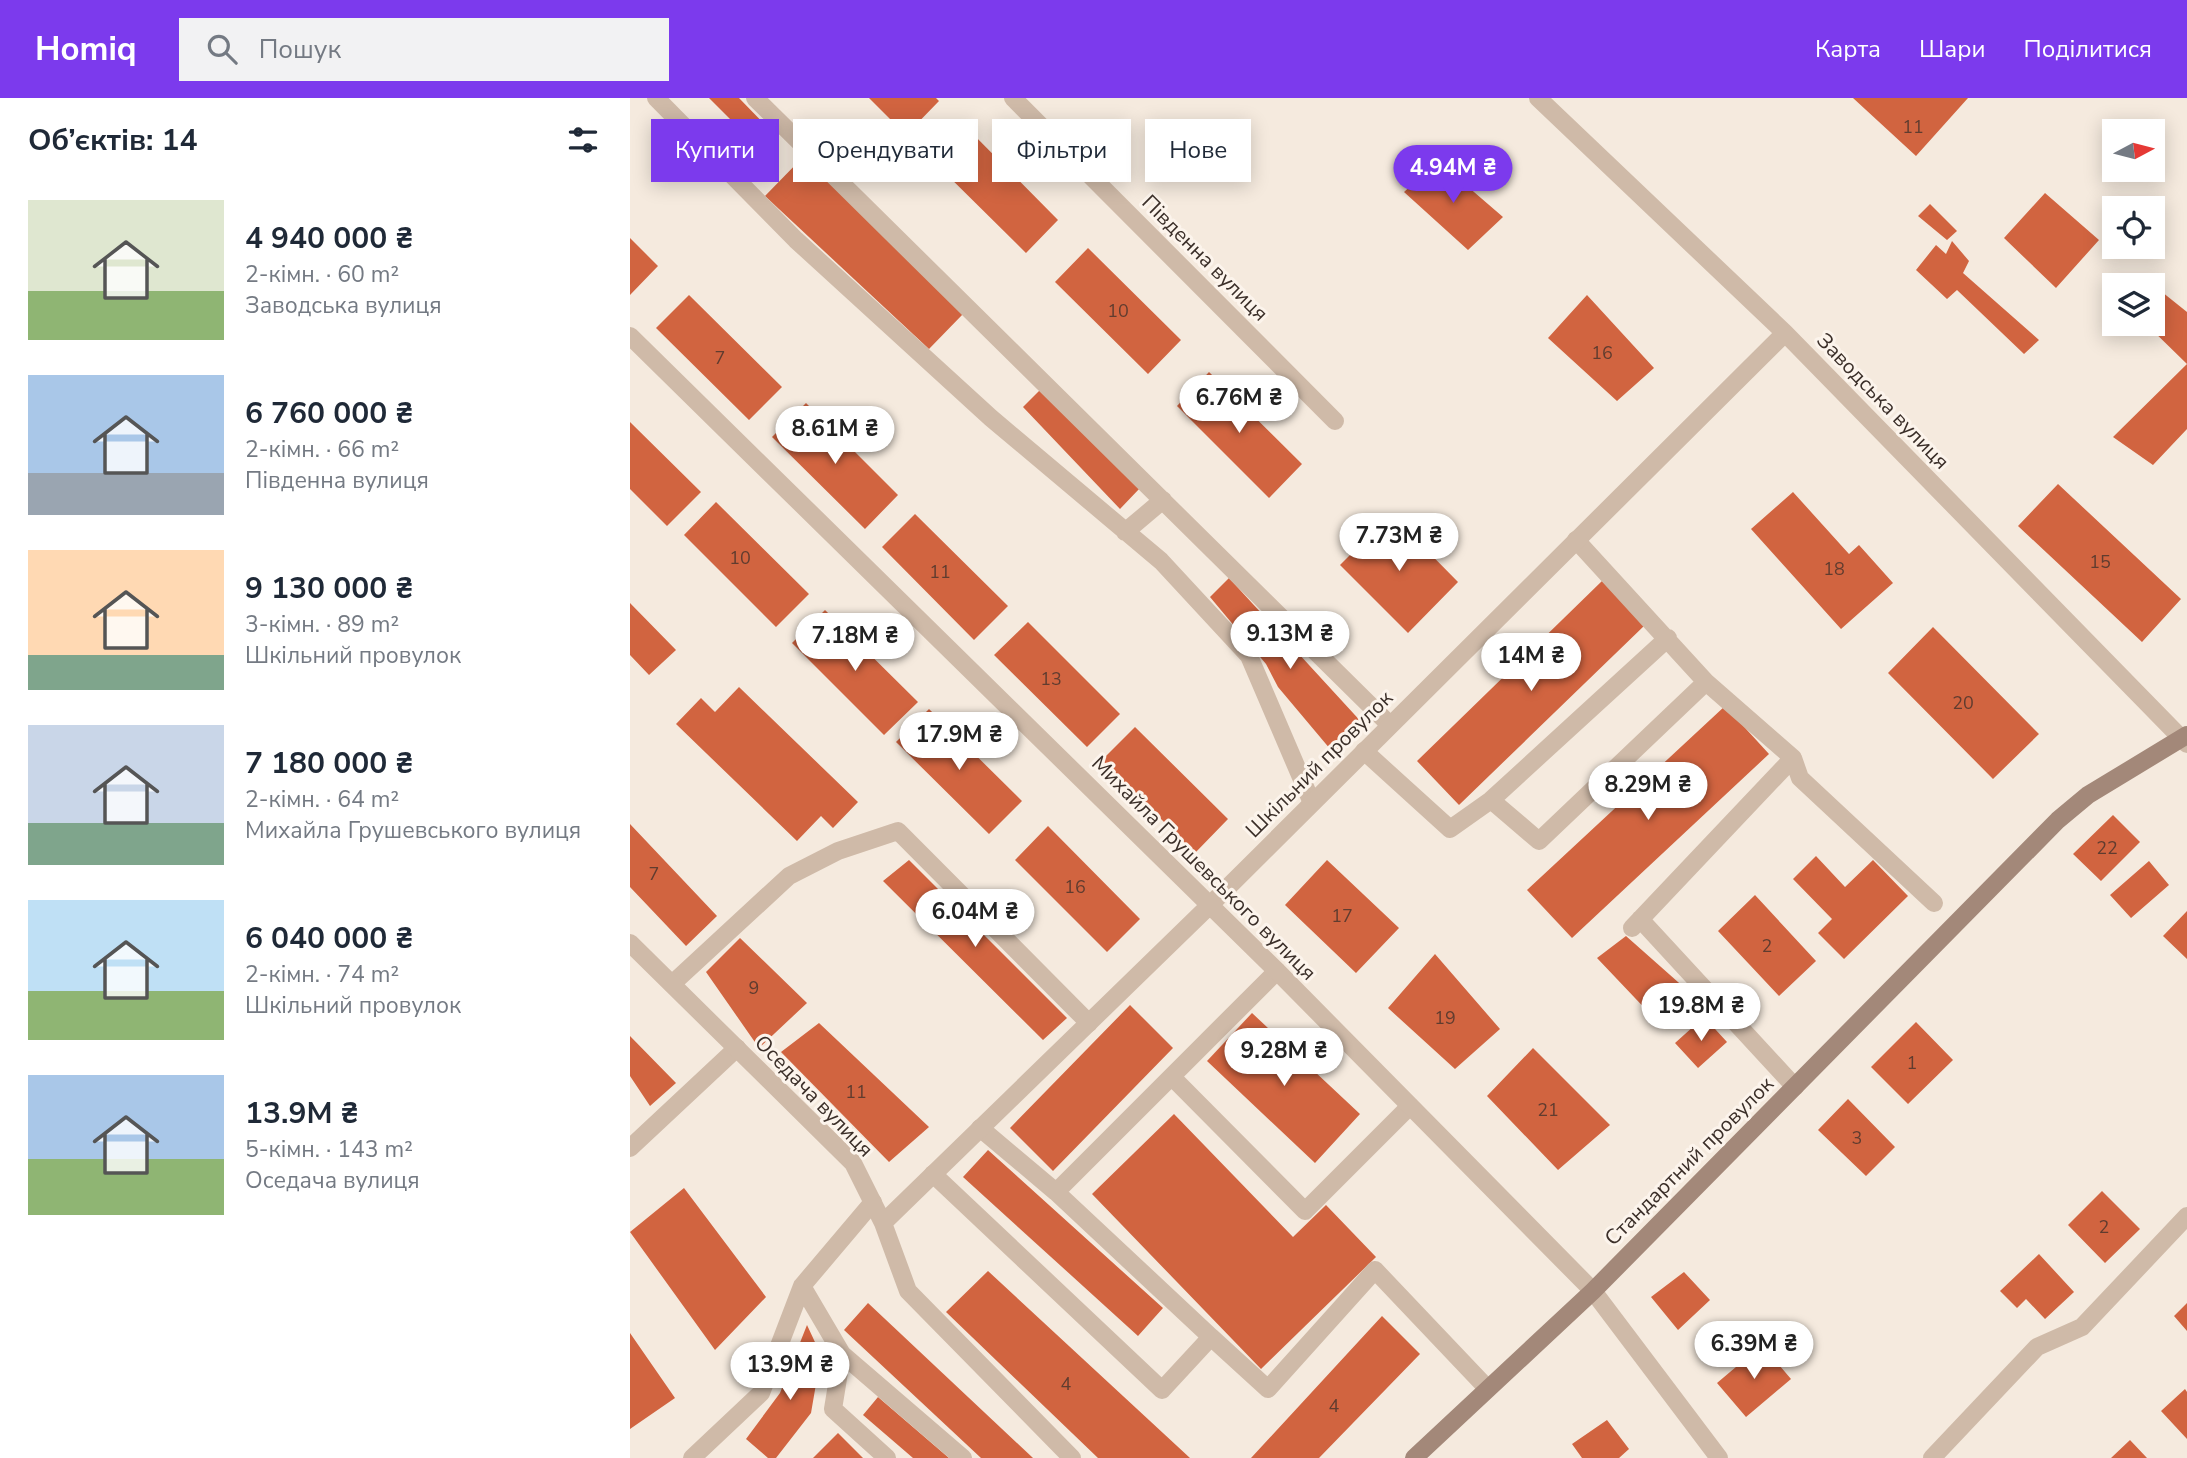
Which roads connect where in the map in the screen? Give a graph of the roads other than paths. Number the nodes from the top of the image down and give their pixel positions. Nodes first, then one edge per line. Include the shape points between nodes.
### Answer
1 (656, 98) edge
2 (755, 98) edge
3 (1013, 98) edge
4 (1538, 98) edge
5 (1785, 333) junction
6 (630, 336) edge
7 (1335, 421) dead end
8 (1163, 500) junction
9 (1125, 531) junction
10 (1576, 540) junction
11 (1668, 638) junction
12 (1706, 681) junction
13 (1390, 725) junction
14 (2185, 739) edge
15 (1364, 751) junction
16 (1793, 758) junction
17 (1491, 800) junction
18 (1312, 803) junction
19 (1934, 903) dead end
20 (1210, 905) junction
21 (630, 943) edge
22 (1277, 971) junction
23 (672, 984) junction
24 (1089, 1023) junction
25 (737, 1048) junction
26 (1172, 1077) junction
27 (1795, 1087) junction
28 (1410, 1106) junction
29 (980, 1128) junction
30 (630, 1148) edge
31 (933, 1174) junction
32 (1056, 1192) junction
33 (873, 1202) junction
34 (2187, 1216) edge
35 (883, 1223) junction
36 (802, 1286) junction
37 (1593, 1291) junction
38 (1211, 1337) junction
39 (842, 1354) junction
40 (1487, 1388) junction
41 (692, 1458) edge
42 (887, 1458) edge
43 (963, 1458) edge
44 (1072, 1458) edge
45 (1414, 1458) edge
46 (1719, 1458) edge
47 (1932, 1458) edge

1 - 9 street via 796,240 991,418
2 - 8 street
3 - 7 street, Південна вулиця
4 - 5 street, Заводська вулиця
5 - 10 street, Шкільний провулок
5 - 14 street, Заводська вулиця
6 - 20 street, Михайла Грушевського вулиця
8 - 9 street
8 - 13 street
9 - 18 street via 1161,561 1249,656
10 - 11 street
10 - 13 street, Шкільний провулок
11 - 12 street
11 - 17 street
12 - 16 street
12 - 17 street via 1539,841
13 - 15 street, Шкільний провулок
14 - 27 street, Стандартний провулок via 2088,795 2059,820
15 - 17 street via 1450,829
15 - 18 street, Шкільний провулок
16 - 19 street via 1800,778
16 - 27 street via 1636,924
18 - 20 street, Шкільний провулок
20 - 22 street, Михайла Грушевського вулиця
20 - 24 street, Шкільний провулок
21 - 23 street, Оседача вулиця
22 - 26 street
22 - 28 street, Михайла Грушевського вулиця
23 - 24 street via 789,876 838,851 898,831
23 - 25 street, Оседача вулиця
24 - 29 street, Шкільний провулок
25 - 30 street
25 - 33 street, Оседача вулиця via 853,1163
26 - 28 street via 1305,1211
26 - 32 street
27 - 37 street, Стандартний провулок
28 - 37 street, Михайла Грушевського вулиця
29 - 31 street, Шкільний провулок
29 - 32 street
31 - 35 street, Шкільний провулок
31 - 38 street via 1161,1390
32 - 38 street
33 - 35 street, Оседача вулиця
33 - 36 street
34 - 47 street via 2082,1327 2037,1347
35 - 44 street, Оседача вулиця via 908,1291
36 - 39 street
36 - 41 street via 761,1393
37 - 40 street, Стандартний провулок
37 - 46 street, Михайла Грушевського вулиця
38 - 40 street via 1268,1389 1375,1270
39 - 42 street via 833,1409
39 - 43 street
40 - 45 street, Стандартний провулок

